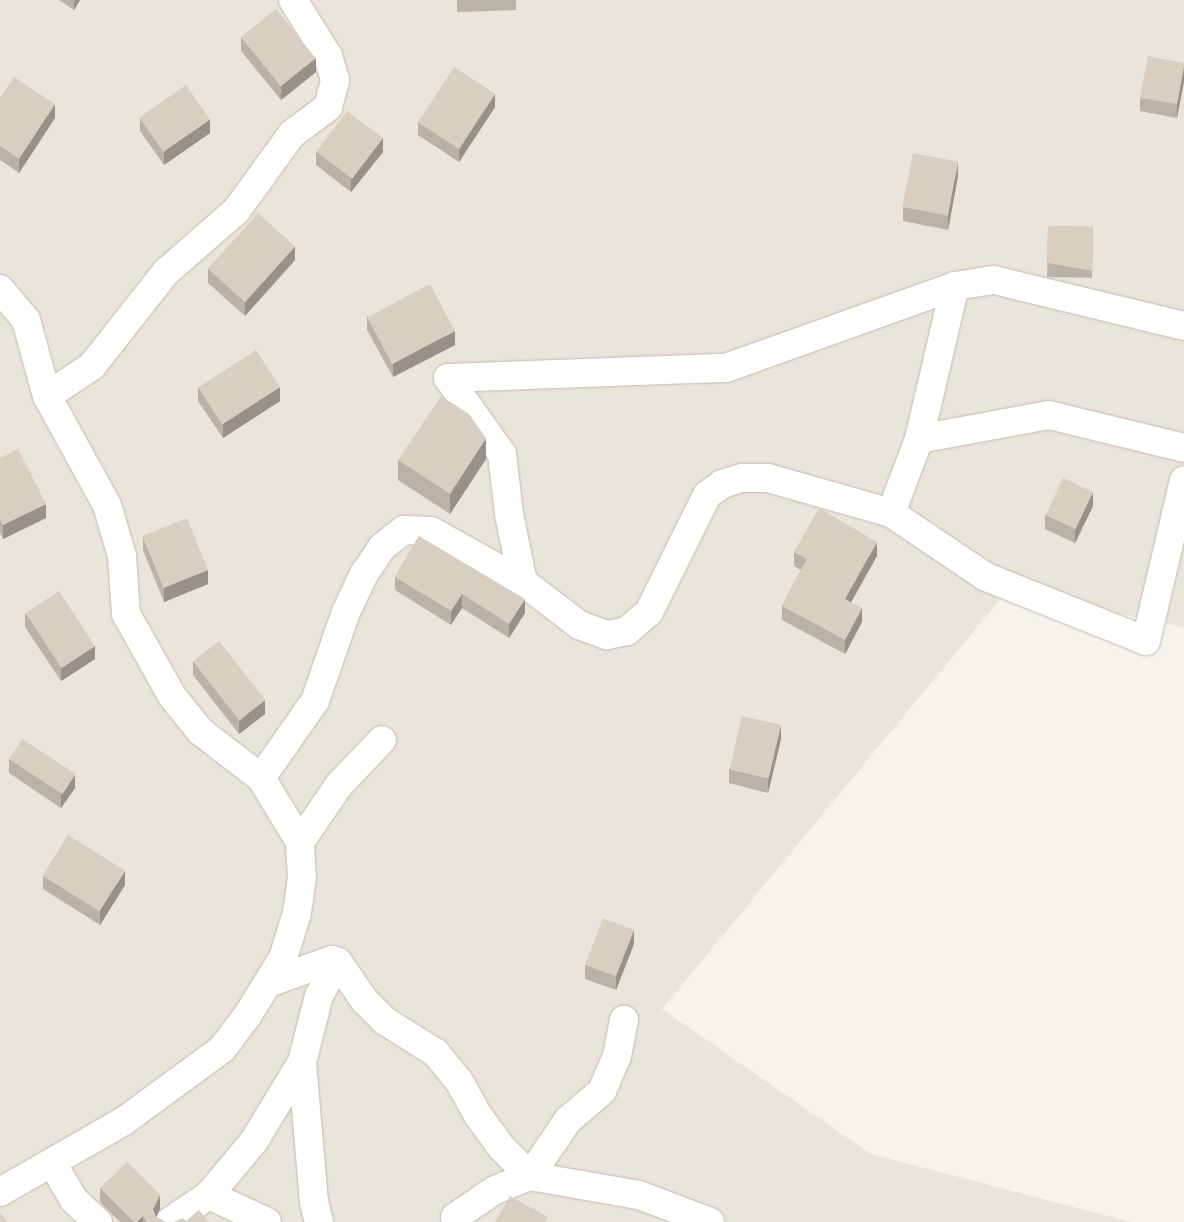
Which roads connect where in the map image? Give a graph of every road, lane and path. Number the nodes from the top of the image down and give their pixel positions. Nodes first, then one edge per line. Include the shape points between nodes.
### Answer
1 (293, 0) edge
2 (955, 286) junction
3 (0, 289) edge
4 (1184, 326) edge
5 (47, 396) junction
6 (919, 439) junction
7 (1184, 448) edge
8 (1184, 480) edge
9 (891, 513) junction
10 (523, 582) junction
11 (382, 740) dead end
12 (260, 778) junction
13 (300, 842) junction
14 (337, 962) junction
15 (268, 984) junction
16 (624, 1020) dead end
17 (302, 1062) junction
18 (52, 1162) junction
19 (530, 1176) junction
20 (0, 1192) edge
21 (209, 1195) junction
22 (455, 1217) dead end
23 (98, 1222) edge
24 (169, 1222) edge
25 (267, 1222) edge
26 (320, 1222) edge
27 (710, 1222) edge

1 - 5 street via 328,56 335,80 328,107 292,134 236,211 166,272 92,366
2 - 4 street via 994,280
2 - 6 street
2 - 10 street via 726,368 448,378 502,454 509,514
3 - 5 street via 26,320
5 - 12 street via 106,505 122,556 126,614 150,662 200,731
6 - 7 street via 1049,415
6 - 9 street
8 - 9 street via 1146,641 986,577
9 - 10 street via 768,478 742,478 722,484 707,495 649,612 627,631 607,635 579,625
10 - 12 street via 431,532 404,530 382,547 364,574 346,612 315,701
11 - 13 street via 339,785
12 - 13 street
13 - 15 street via 302,877 297,913 283,958
14 - 15 street via 332,960
14 - 17 street via 317,1003
14 - 19 street via 364,1000 385,1021 436,1053 459,1081 477,1114 502,1148
15 - 18 street via 222,1049 124,1121
16 - 19 street via 617,1056 602,1091 568,1120
17 - 21 street via 254,1141
17 - 26 street via 314,1202
18 - 20 street
18 - 23 street via 74,1200
19 - 22 street via 496,1190
19 - 27 street via 639,1196
21 - 24 street
21 - 25 street

